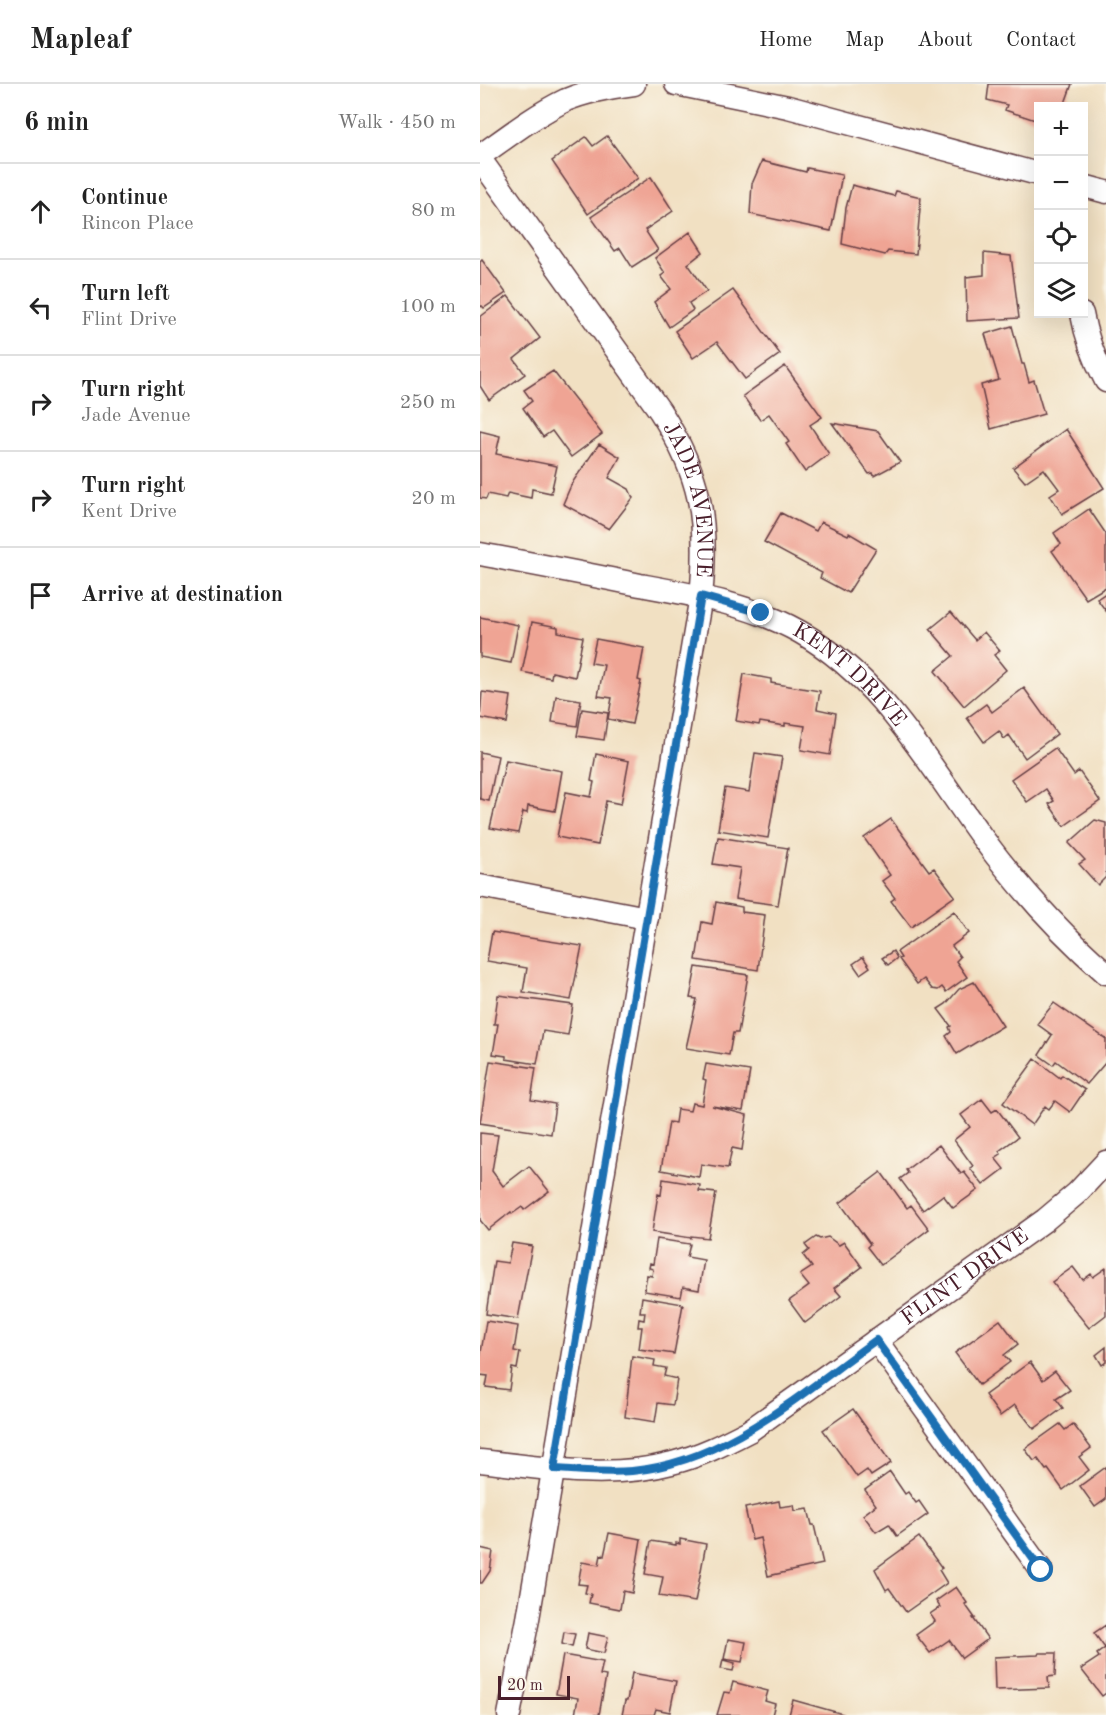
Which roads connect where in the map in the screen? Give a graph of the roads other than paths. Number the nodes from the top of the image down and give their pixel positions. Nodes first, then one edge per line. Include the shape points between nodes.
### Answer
1 (634, 84) edge
2 (676, 84) edge
3 (757, 92) edge
4 (480, 157) edge
5 (1034, 173) edge
6 (1083, 318) edge
7 (1106, 381) edge
8 (480, 554) edge
9 (701, 596) junction
10 (480, 886) edge
11 (646, 918) junction
12 (1106, 973) edge
13 (1106, 1162) edge
14 (876, 1340) junction
15 (480, 1461) edge
16 (554, 1469) junction
17 (1041, 1570) dead end
18 (509, 1715) edge

1 - 4 street via 568,99 538,115
2 - 3 street
3 - 5 street via 788,107
4 - 9 street, JADE AVENUE via 677,437 694,476 703,517 705,559
6 - 7 street
8 - 9 street, KENT DRIVE
9 - 11 street, JADE AVENUE
9 - 12 street, KENT DRIVE via 761,613 799,631 863,679 888,707 990,848 1040,908
10 - 11 street
11 - 16 street, JADE AVENUE
13 - 14 street, FLINT DRIVE via 1045,1220
14 - 16 street, FLINT DRIVE via 749,1431 709,1451 633,1471
14 - 17 street
15 - 16 street, FLINT DRIVE
16 - 18 street, JADE AVENUE

